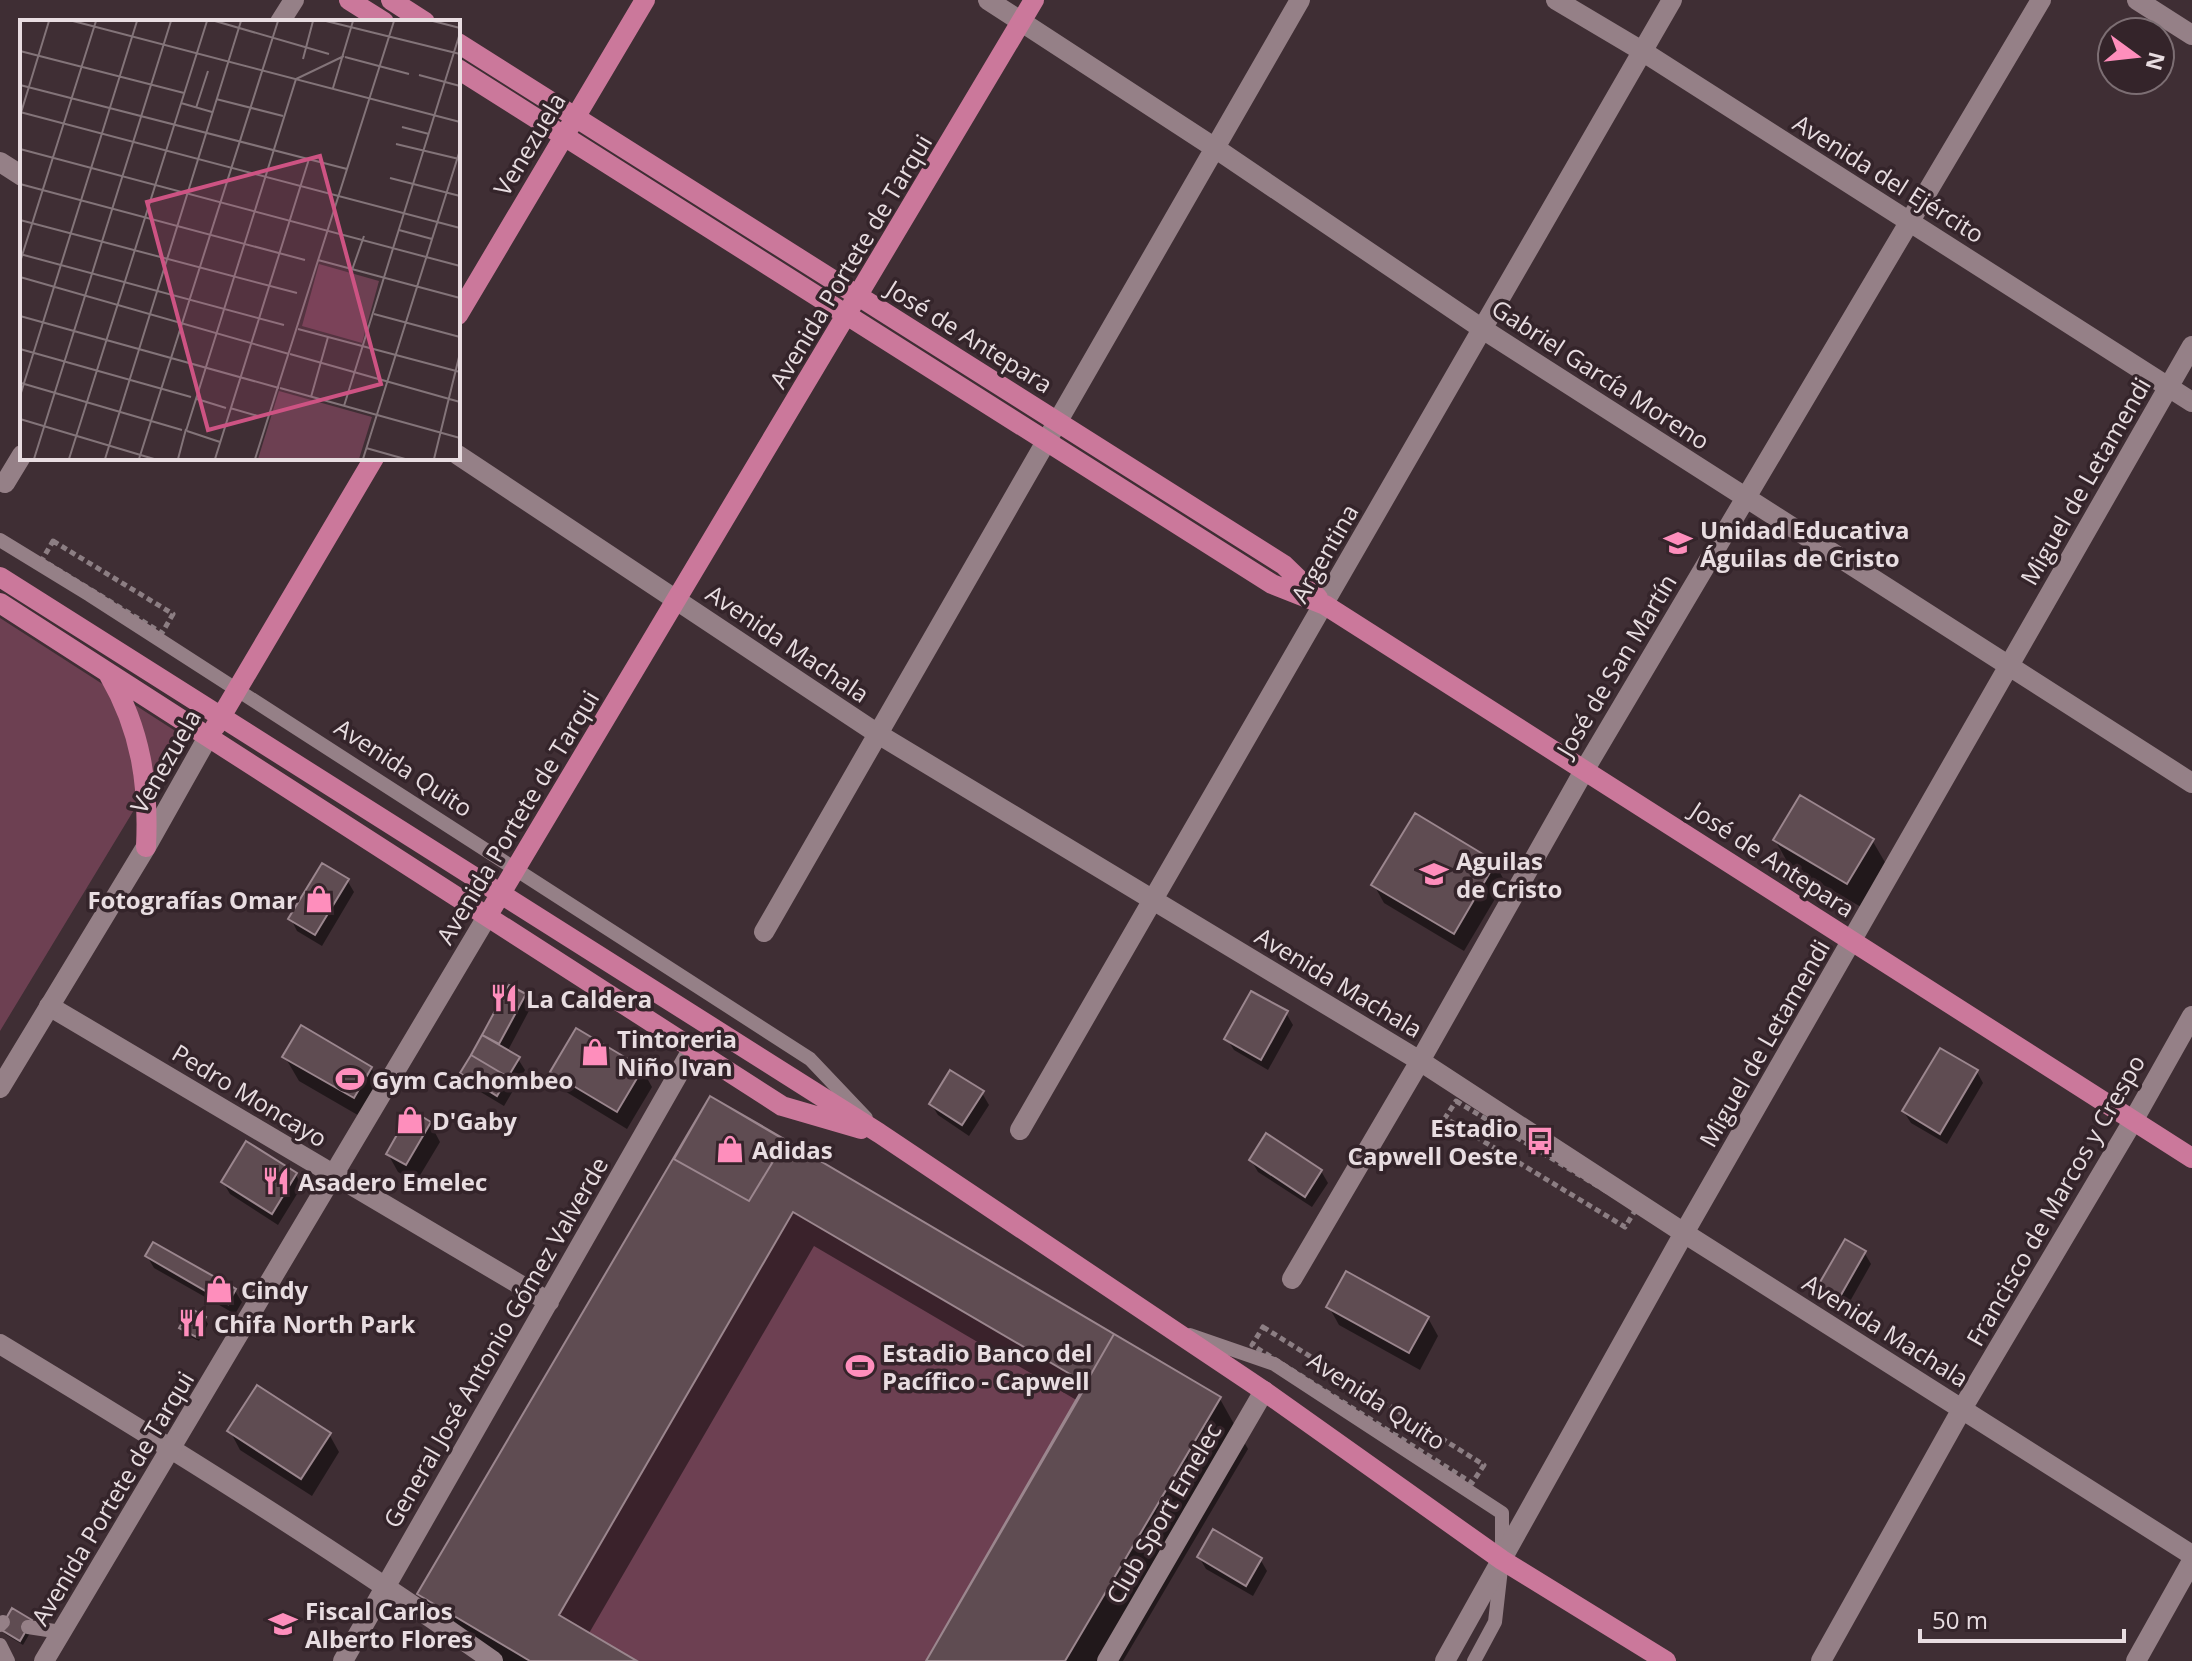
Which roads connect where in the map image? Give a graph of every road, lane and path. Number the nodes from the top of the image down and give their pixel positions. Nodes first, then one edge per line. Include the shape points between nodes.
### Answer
1 (294, 0) edge
2 (349, 0) edge
3 (391, 0) edge
4 (645, 0) edge
5 (988, 0) edge
6 (1034, 0) edge
7 (1300, 0) edge
8 (1556, 0) edge
9 (1672, 0) edge
10 (2041, 0) edge
11 (2137, 0) edge
12 (281, 20) edge
13 (381, 20) edge
14 (422, 20) edge
15 (1021, 21) junction
16 (2192, 35) edge
17 (460, 44) edge
18 (1642, 51) junction
19 (460, 70) edge
20 (564, 136) junction
21 (1215, 148) junction
22 (0, 162) edge
23 (20, 175) edge
24 (1909, 221) junction
25 (460, 312) edge
26 (848, 316) junction
27 (1481, 328) junction
28 (2192, 346) edge
29 (2168, 386) junction
30 (2192, 402) edge
31 (1047, 441) junction
32 (460, 456) edge
33 (20, 458) edge
34 (373, 460) edge
35 (5, 483) dead end
36 (1745, 498) junction
37 (0, 540) edge
38 (0, 577) edge
39 (678, 600) junction
40 (0, 603) edge
41 (1325, 605) junction
42 (2009, 667) junction
43 (105, 669) junction
44 (236, 691) junction
45 (878, 734) junction
46 (208, 737) junction
47 (1585, 769) junction
48 (2192, 783) edge
49 (146, 847) junction
50 (516, 870) junction
51 (1152, 900) junction
52 (488, 915) junction
53 (764, 932) dead end
54 (1853, 941) junction
55 (49, 1006) junction
56 (2192, 1016) edge
57 (692, 1050) junction
58 (1420, 1061) junction
59 (0, 1088) edge
60 (2133, 1121) junction
61 (1020, 1130) dead end
62 (882, 1135) junction
63 (2192, 1158) edge
64 (334, 1175) junction
65 (1684, 1233) junction
66 (1292, 1279) dead end
67 (549, 1302) junction
68 (1171, 1328) junction
69 (0, 1344) edge
70 (1264, 1391) junction
71 (1962, 1409) junction
72 (172, 1448) junction
73 (2192, 1555) edge
74 (1502, 1560) junction
75 (2192, 1561) edge
76 (386, 1586) junction
77 (28, 1627) dead end
78 (61, 1632) junction
79 (0, 1645) edge
80 (8, 1661) edge
81 (44, 1661) edge
82 (343, 1661) edge
83 (493, 1661) edge
84 (1107, 1661) edge
85 (1445, 1661) edge
86 (1474, 1661) edge
87 (1666, 1661) edge
88 (1821, 1661) edge
89 (2136, 1661) edge

1 - 12 street
2 - 13 main road
3 - 14 main road
4 - 20 main road, Venezuela
5 - 15 street, Gabriel García Moreno
6 - 15 main road, Avenida Portete de Tarqui
7 - 21 street
8 - 18 street, Avenida del Ejército
9 - 18 street, Argentina
10 - 24 street, José de San Martín
11 - 16 street
15 - 21 street, Gabriel García Moreno
15 - 26 main road, Avenida Portete de Tarqui
17 - 41 main road, José de Antepara via 1284,565
18 - 24 street, Avenida del Ejército
18 - 27 street, Argentina
19 - 20 main road, José de Antepara
20 - 25 main road, Venezuela
20 - 26 main road, José de Antepara
21 - 27 street, Gabriel García Moreno
21 - 31 street
22 - 23 street
24 - 29 street, Avenida del Ejército
24 - 36 street, José de San Martín
26 - 31 main road, José de Antepara
26 - 39 main road, Avenida Portete de Tarqui
27 - 36 street, Gabriel García Moreno
27 - 41 street, Argentina
28 - 29 street, Miguel de Letamendi
29 - 30 street, Avenida del Ejército
29 - 42 street, Miguel de Letamendi
31 - 41 main road, José de Antepara via 1272,584
31 - 45 street
32 - 39 street, Avenida Machala
33 - 35 street
34 - 44 main road, Venezuela
36 - 42 street, Gabriel García Moreno
36 - 47 street, José de San Martín
37 - 44 lane, Avenida Quito
38 - 62 main road, Avenida Quito
39 - 45 street, Avenida Machala
39 - 50 main road, Avenida Portete de Tarqui
40 - 43 main road, Avenida Quito
41 - 47 main road, José de Antepara
41 - 51 street, Argentina
42 - 48 street, Gabriel García Moreno
42 - 54 street, Miguel de Letamendi
43 - 46 main road, Avenida Quito
43 - 49 main road via 126,705 140,745
44 - 46 main road, Venezuela
44 - 50 lane, Avenida Quito
45 - 51 street, Avenida Machala
45 - 53 street
46 - 49 street, Venezuela
46 - 52 main road, Avenida Quito
47 - 54 main road, José de Antepara
47 - 58 street, José de San Martín
49 - 55 street, Venezuela
50 - 52 main road, Avenida Portete de Tarqui
50 - 62 lane, Avenida Quito via 810,1059
51 - 58 street, Avenida Machala
51 - 61 street, Argentina
52 - 57 main road, Avenida Quito
52 - 64 street, Avenida Portete de Tarqui
54 - 60 main road, José de Antepara
54 - 65 street, Miguel de Letamendi
55 - 59 street, Venezuela
55 - 64 street, Pedro Moncayo
56 - 60 street, Francisco de Marcos y Crespo
57 - 62 main road, Avenida Quito via 782,1106
57 - 67 street, General José Antonio Gómez Valverde
58 - 65 street, Avenida Machala
58 - 66 street, José de San Martín
60 - 63 main road, José de Antepara
60 - 71 street, Francisco de Marcos y Crespo
62 - 68 main road, Avenida Quito
64 - 67 street, Pedro Moncayo
64 - 72 street, Avenida Portete de Tarqui
65 - 71 street, Avenida Machala
65 - 74 street, Miguel de Letamendi
67 - 76 street, General José Antonio Gómez Valverde
68 - 70 main road, Avenida Quito
68 - 74 lane, Avenida Quito via 1274,1364 1502,1513
69 - 72 street
70 - 74 main road, Avenida Quito
70 - 84 street, Club Sport Emelec
71 - 73 street, Avenida Machala
71 - 88 street, Francisco de Marcos y Crespo
72 - 76 street
72 - 78 street, Avenida Portete de Tarqui
74 - 85 street, Miguel de Letamendi
74 - 86 lane, Miguel de Letamendi via 1495,1622
74 - 87 main road, Avenida Quito
75 - 89 street
76 - 82 street, General José Antonio Gómez Valverde
76 - 83 street
77 - 78 lane
78 - 81 street, Avenida Portete de Tarqui
79 - 80 lane

